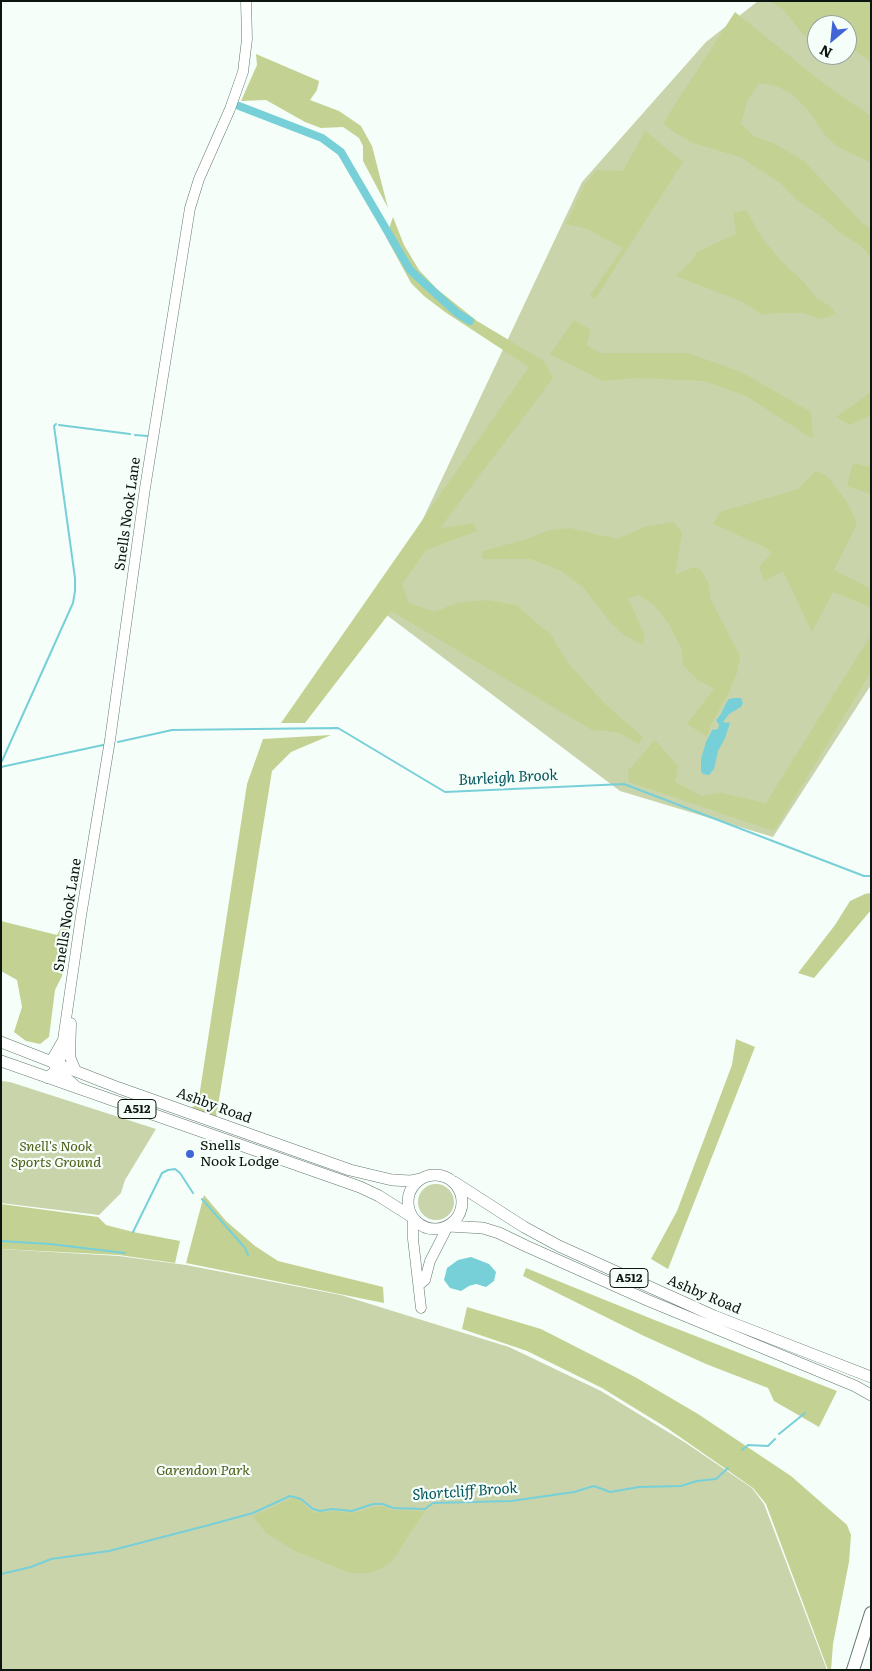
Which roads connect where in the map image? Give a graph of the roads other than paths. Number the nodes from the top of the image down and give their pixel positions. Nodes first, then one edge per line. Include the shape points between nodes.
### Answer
1 (246, 1) edge
2 (68, 1010) junction
3 (1, 1042) edge
4 (1, 1062) edge
5 (56, 1065) junction
6 (76, 1071) junction
7 (47, 1078) junction
8 (78, 1089) junction
9 (421, 1179) junction
10 (454, 1182) junction
11 (413, 1218) junction
12 (448, 1226) junction
13 (419, 1285) junction
14 (421, 1308) dead end
15 (871, 1377) edge
16 (871, 1395) edge
17 (871, 1613) edge
18 (853, 1670) edge

1 - 2 street, Snells Nook Lane via 247,39 243,72 190,208 146,479
2 - 5 street, Snells Nook Lane
2 - 6 street via 70,1057
3 - 5 main road, Ashby Road / A512
4 - 7 main road, Ashby Road / A512
5 - 6 main road, Ashby Road / A512
5 - 7 street, Snells Nook Lane
5 - 8 street
6 - 9 main road, Ashby Road / A512 via 350,1170 392,1180
7 - 8 main road, Ashby Road / A512
8 - 11 main road, Ashby Road / A512 via 360,1188
9 - 10 main road via 439,1175
9 - 11 main road via 408,1196
10 - 12 main road via 462,1202 459,1216
10 - 15 main road, Ashby Road / A512 via 524,1227 576,1254 714,1316
11 - 12 main road via 427,1228
11 - 13 street
12 - 13 street via 430,1261 425,1280
12 - 16 main road, Ashby Road / A512 via 483,1228 500,1233
13 - 14 street
17 - 18 highway

